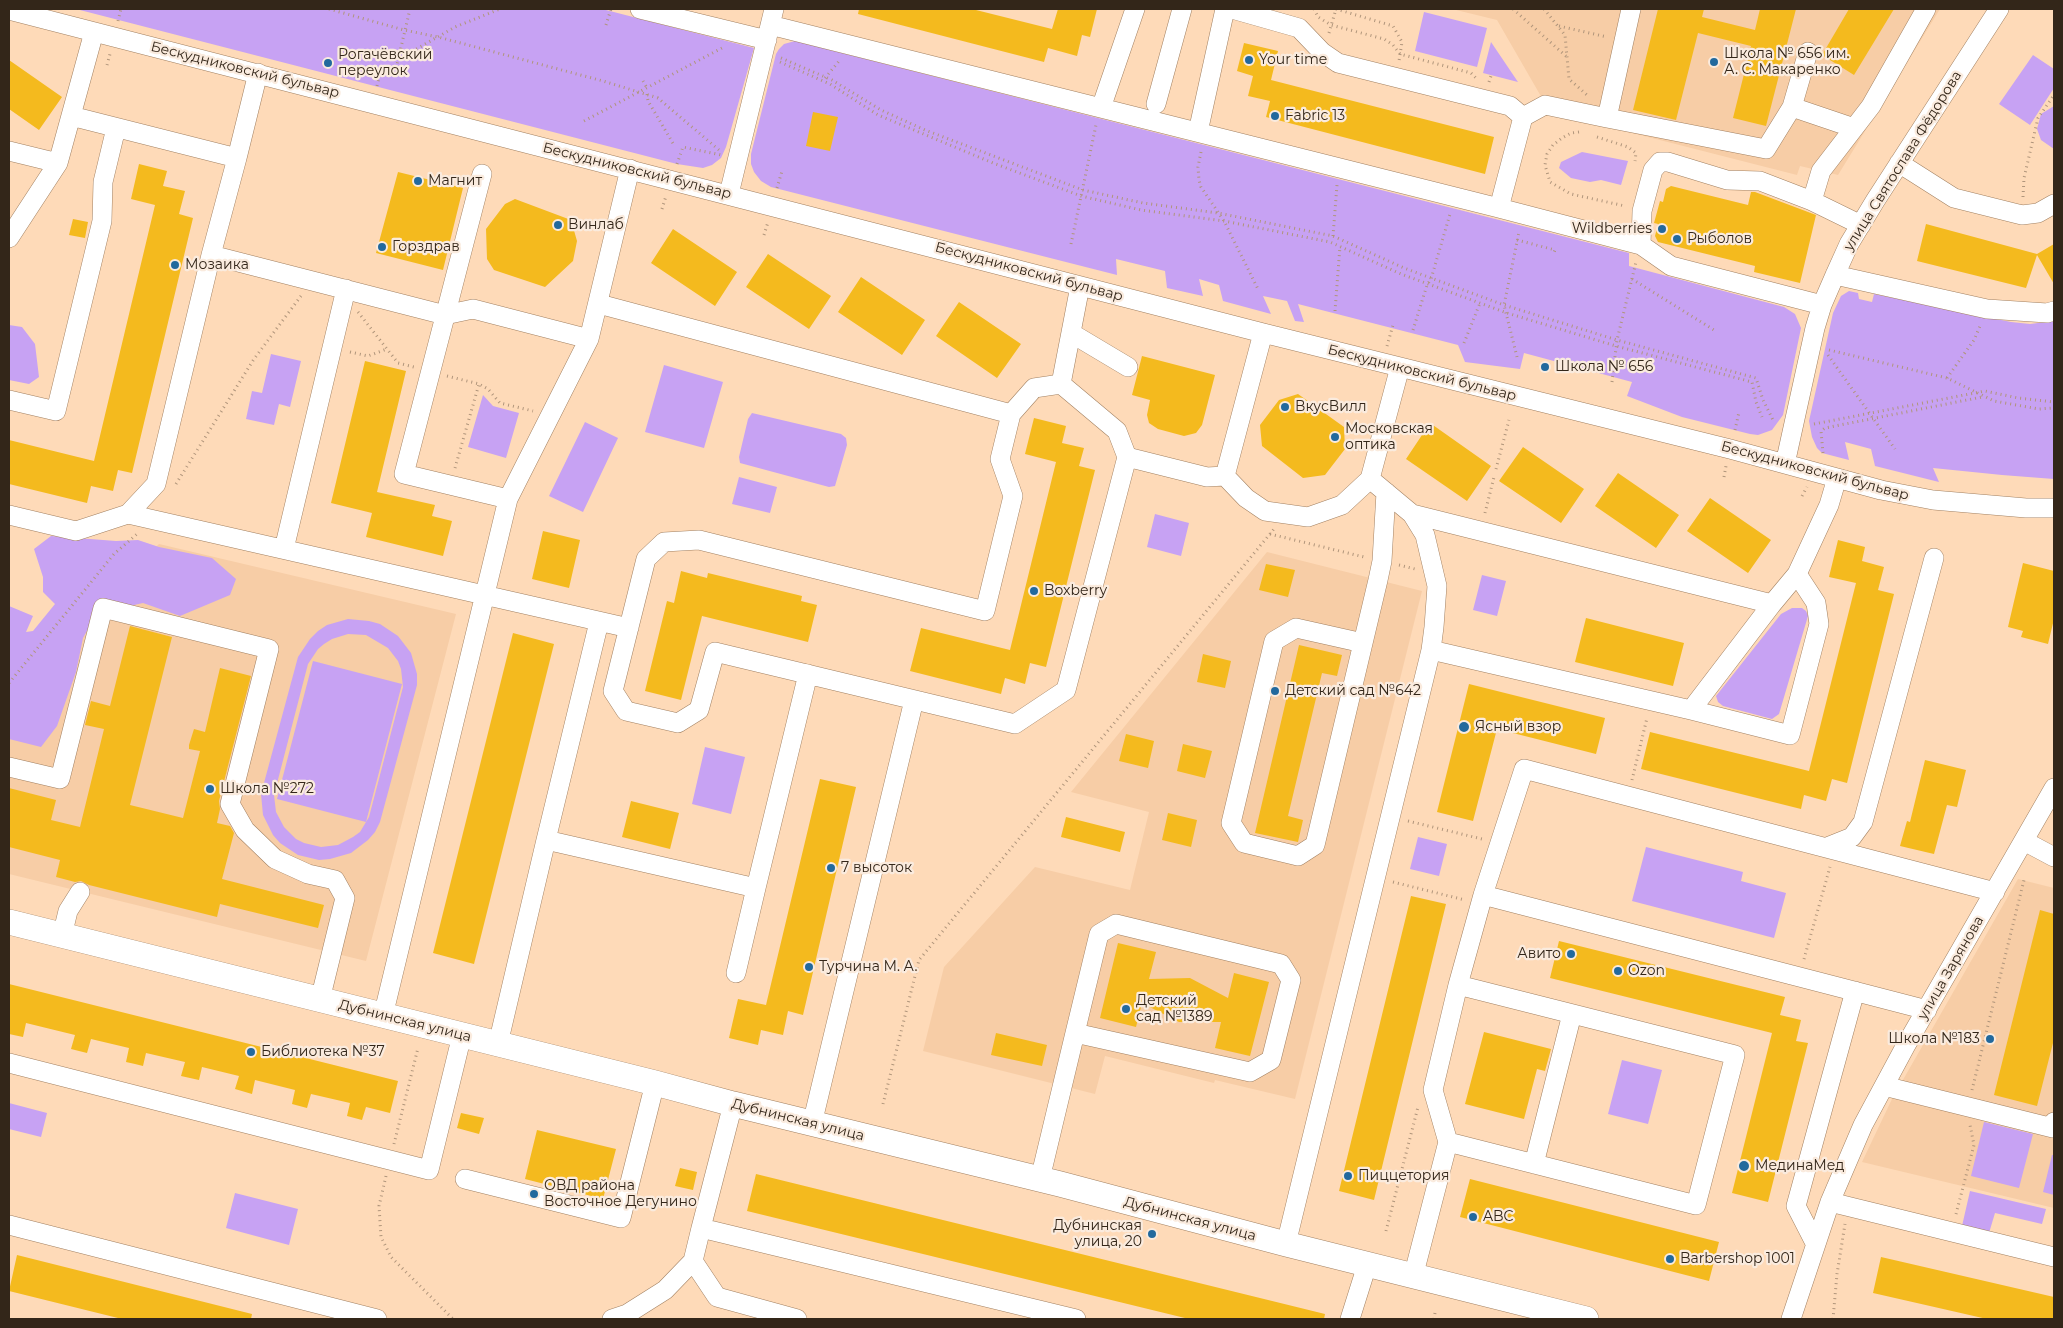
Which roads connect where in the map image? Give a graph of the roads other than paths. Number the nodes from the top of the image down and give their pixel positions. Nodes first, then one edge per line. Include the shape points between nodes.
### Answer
1 (640, 9) edge
2 (1135, 9) edge
3 (1182, 9) edge
4 (1225, 9) edge
5 (1232, 9) edge
6 (1631, 9) edge
7 (1926, 9) edge
8 (1999, 9) edge
9 (9, 10) edge
10 (770, 25) edge
11 (94, 32) junction
12 (1808, 52) dead end
13 (258, 73) junction
14 (1156, 104) dead end
15 (1792, 107) junction
16 (1101, 108) junction
17 (71, 116) junction
18 (1607, 116) junction
19 (1523, 117) junction
20 (116, 128) junction
21 (1854, 128) junction
22 (1201, 133) junction
23 (9, 151) edge
24 (237, 158) junction
25 (58, 163) junction
26 (1899, 163) junction
27 (630, 169) junction
28 (482, 174) dead end
29 (728, 194) junction
30 (1812, 201) junction
31 (2054, 204) edge
32 (1499, 208) junction
33 (1861, 225) junction
34 (9, 238) edge
35 (1641, 245) junction
36 (211, 255) junction
37 (1835, 275) junction
38 (1080, 286) junction
39 (346, 289) junction
40 (599, 304) junction
41 (1822, 305) junction
42 (2054, 311) edge
43 (445, 315) junction
44 (1071, 333) junction
45 (1263, 333) junction
46 (589, 339) junction
47 (1128, 367) dead end
48 (1400, 367) junction
49 (1061, 384) junction
50 (9, 400) edge
51 (1011, 414) junction
52 (1127, 457) junction
53 (1785, 464) junction
54 (1225, 476) junction
55 (1836, 478) junction
56 (1370, 479) junction
57 (1386, 492) junction
58 (508, 500) junction
59 (2054, 508) edge
60 (128, 514) junction
61 (1412, 514) junction
62 (9, 515) edge
63 (284, 549) junction
64 (1934, 558) dead end
65 (1797, 574) junction
66 (486, 595) junction
67 (1772, 604) junction
68 (599, 622) junction
69 (629, 628) junction
70 (1363, 643) junction
71 (1431, 650) junction
72 (808, 674) junction
73 (914, 700) junction
74 (1691, 710) junction
75 (9, 766) edge
76 (2054, 788) edge
77 (546, 840) junction
78 (2024, 841) junction
79 (1831, 848) junction
80 (2054, 857) edge
81 (756, 888) junction
82 (80, 892) dead end
83 (1995, 892) junction
84 (1481, 899) junction
85 (9, 922) edge
86 (62, 936) junction
87 (736, 973) dead end
88 (1458, 985) junction
89 (1855, 991) junction
90 (320, 1000) junction
91 (1927, 1010) junction
92 (1572, 1014) junction
93 (383, 1016) junction
94 (1075, 1033) junction
95 (462, 1035) junction
96 (498, 1044) junction
97 (9, 1063) edge
98 (655, 1083) junction
99 (1884, 1086) junction
100 (732, 1104) junction
101 (2054, 1122) edge
102 (812, 1124) junction
103 (1448, 1142) junction
104 (1534, 1164) junction
105 (465, 1179) dead end
106 (1040, 1179) junction
107 (1830, 1202) junction
108 (9, 1225) edge
109 (701, 1228) junction
110 (1815, 1243) junction
111 (1286, 1244) junction
112 (2054, 1257) edge
113 (693, 1261) junction
114 (1367, 1265) junction
115 (1413, 1277) junction
116 (377, 1319) edge
117 (612, 1319) edge
118 (797, 1319) edge
119 (1076, 1319) edge
120 (1350, 1319) edge
121 (1586, 1319) edge
122 (1791, 1319) edge

1 - 10 street via 747,35
2 - 16 street
3 - 14 street
4 - 22 street
5 - 19 street via 1299,28 1338,63 1510,106
6 - 18 street
7 - 21 street via 1871,106
8 - 26 street, улица Святослава Фёдорова
9 - 11 street, Бескудниковский бульвар
10 - 16 street
10 - 29 street
11 - 13 street, Бескудниковский бульвар
11 - 17 street
12 - 15 street
13 - 24 street
13 - 27 street, Бескудниковский бульвар
15 - 18 street via 1766,149
15 - 21 street
16 - 22 street
17 - 20 street
17 - 25 street
18 - 19 street via 1545,104
19 - 32 street
20 - 24 street
20 - 50 street via 103,182 102,221 56,410
21 - 30 street via 1821,171
22 - 32 street
23 - 25 street
24 - 36 street
25 - 34 street
26 - 31 street via 1954,198 2022,215 2038,213
26 - 33 street, улица Святослава Фёдорова
27 - 29 street, Бескудниковский бульвар
27 - 40 street
28 - 43 street
29 - 38 street, Бескудниковский бульвар
30 - 33 street
30 - 35 street via 1760,181 1727,180 1660,162 1653,170 1642,211
32 - 35 street
33 - 37 street, улица Святослава Фёдорова
35 - 41 street via 1671,266
36 - 39 street
36 - 60 street via 156,484
37 - 41 street, улица Святослава Фёдорова
37 - 42 street via 1988,309
38 - 44 street
38 - 45 street, Бескудниковский бульвар
39 - 43 street
39 - 63 street
40 - 46 street
40 - 51 street
41 - 53 street, улица Святослава Фёдорова
43 - 46 street via 473,309
43 - 58 street via 404,474
44 - 47 street
44 - 49 street
45 - 48 street, Бескудниковский бульвар
45 - 54 street
46 - 58 street
48 - 53 street, Бескудниковский бульвар
48 - 56 street
49 - 51 street via 1034,388
49 - 52 street via 1117,431
51 - 69 street via 1000,459 1013,496 985,611 699,540 664,542 646,559
52 - 54 street via 1207,477
52 - 73 street via 1066,690 1016,724
53 - 55 street, Бескудниковский бульвар
54 - 56 street via 1246,498 1265,511 1308,517 1342,505
55 - 59 street, Бескудниковский бульвар via 1933,500
55 - 65 street via 1830,506
56 - 57 street
57 - 61 street
57 - 70 street via 1382,561
58 - 66 street
60 - 62 street via 76,531
60 - 63 street
61 - 67 street
61 - 71 street via 1425,535 1437,586
63 - 66 street
64 - 79 street via 1863,822 1852,837
65 - 67 street
65 - 74 street via 1816,603 1818,624 1790,736
66 - 68 street
66 - 93 street
67 - 74 street
68 - 69 street
68 - 77 street
69 - 72 street via 613,690 626,710 678,723 700,710 715,652
70 - 70 street via 1315,845 1298,856 1244,843 1231,823 1274,641 1296,628
71 - 74 street
71 - 111 street
72 - 73 street
72 - 81 street
73 - 102 street
75 - 90 street via 60,779 103,608 269,649 230,804 245,830 275,859 308,874 335,880 345,898
76 - 78 street, улица Зарянова
77 - 81 street
77 - 96 street
78 - 80 street
78 - 83 street, улица Зарянова
79 - 83 street
79 - 84 street via 1524,769
81 - 87 street
82 - 86 street via 68,911
83 - 91 street, улица Зарянова
84 - 88 street
84 - 89 street
85 - 86 main road, Дубнинская улица
86 - 90 main road, Дубнинская улица
88 - 92 street
88 - 103 street via 1433,1090
89 - 91 street
89 - 110 street via 1796,1206
90 - 93 main road, Дубнинская улица
91 - 99 street, улица Зарянова
92 - 104 street
92 - 104 street via 1735,1055 1696,1205
93 - 95 main road, Дубнинская улица
94 - 94 street via 1250,1072 1271,1060 1291,980 1281,964 1116,924 1099,934
94 - 106 street
95 - 96 main road, Дубнинская улица
95 - 97 street via 429,1170
96 - 98 main road, Дубнинская улица
98 - 100 main road, Дубнинская улица
98 - 105 street via 621,1218
99 - 101 street via 2053,1128
99 - 107 street, улица Зарянова
100 - 102 main road, Дубнинская улица
100 - 109 street
102 - 106 main road, Дубнинская улица
103 - 104 street
103 - 115 street
106 - 111 main road, Дубнинская улица
107 - 110 street, улица Зарянова
107 - 112 street
108 - 116 street
109 - 113 street
109 - 119 street
110 - 122 street, улица Зарянова
111 - 114 main road, Дубнинская улица
113 - 117 street via 665,1290 627,1314
113 - 118 street via 717,1297
114 - 115 main road, Дубнинская улица
114 - 120 street
115 - 121 main road, Дубнинская улица

